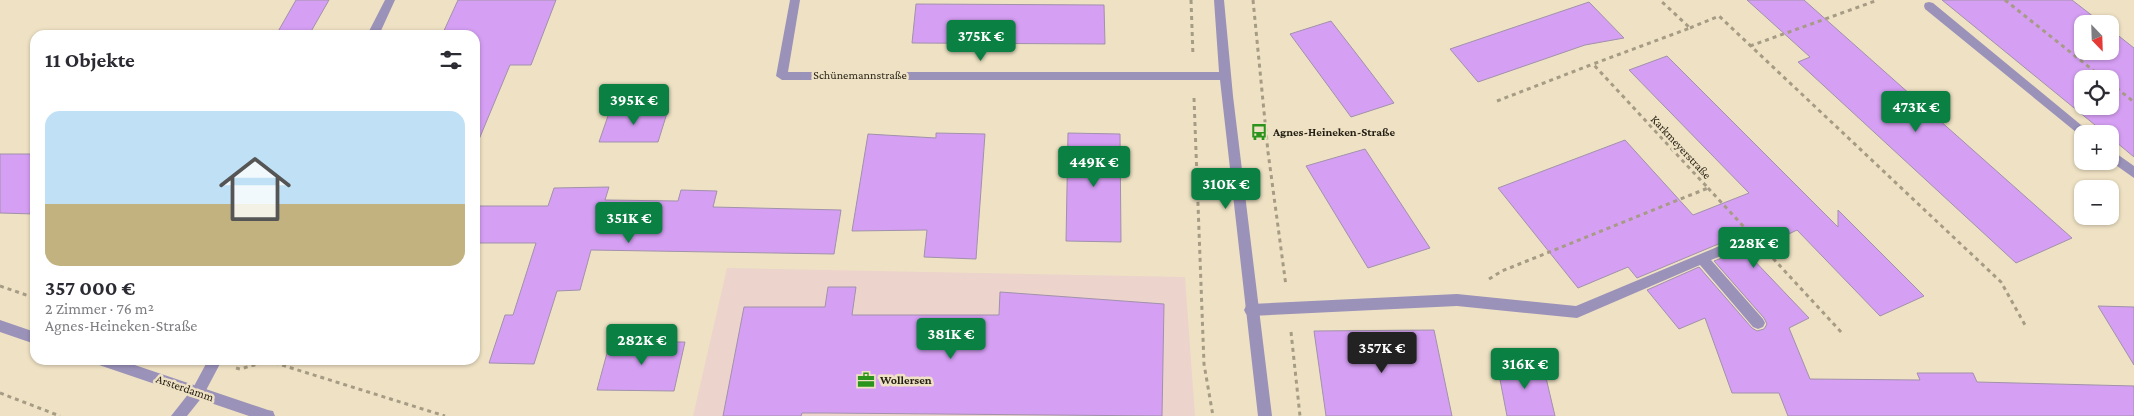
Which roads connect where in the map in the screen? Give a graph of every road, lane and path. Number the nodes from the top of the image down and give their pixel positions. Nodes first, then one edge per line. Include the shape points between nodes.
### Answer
1 (390, 0) edge
2 (795, 0) edge
3 (1219, 0) edge
4 (1253, 0) edge
5 (1660, 0) edge
6 (1878, 0) edge
7 (2005, 0) edge
8 (1929, 6) dead end
9 (1690, 28) junction
10 (375, 30) edge
11 (1750, 46) junction
12 (1593, 64) junction
13 (2093, 70) edge
14 (1225, 76) junction
15 (2119, 90) edge
16 (1496, 101) dead end
17 (2134, 102) edge
18 (2075, 125) edge
19 (1268, 152) dead end
20 (2119, 161) edge
21 (1196, 168) dead end
22 (2134, 173) edge
23 (1708, 188) junction
24 (1729, 247) dead end
25 (1702, 259) junction
26 (0, 286) edge
27 (30, 296) edge
28 (1457, 300) junction
29 (1251, 310) junction
30 (1758, 323) dead end
31 (0, 326) edge
32 (2025, 326) dead end
33 (1842, 333) dead end
34 (30, 336) edge
35 (117, 365) edge
36 (213, 365) edge
37 (228, 365) edge
38 (254, 365) edge
39 (282, 365) edge
40 (198, 392) junction
41 (0, 393) edge
42 (60, 416) edge
43 (178, 416) edge
44 (268, 416) edge
45 (445, 416) edge
46 (1213, 416) edge
47 (1265, 416) edge

1 - 10 street
2 - 14 street, Schünemannstraße via 782,76
3 - 14 street
4 - 19 path
5 - 9 path
6 - 11 path
7 - 13 path
8 - 18 street
9 - 11 path via 1719,16
9 - 12 path
11 - 32 path via 2001,282
12 - 16 path
12 - 23 path, Karkmeyerstraße
14 - 29 street
15 - 17 path
20 - 22 street
21 - 46 path via 1204,364
23 - 28 path, Karkmeyerstraße via 1502,271
23 - 33 path
24 - 25 street
25 - 28 street via 1577,312
25 - 30 street
26 - 27 path
28 - 29 street
29 - 47 street
31 - 34 street
35 - 40 street, Arsterdamm
36 - 40 street
37 - 38 path via 240,369
39 - 45 path
40 - 43 street
40 - 44 street, Arsterdamm
41 - 42 path

